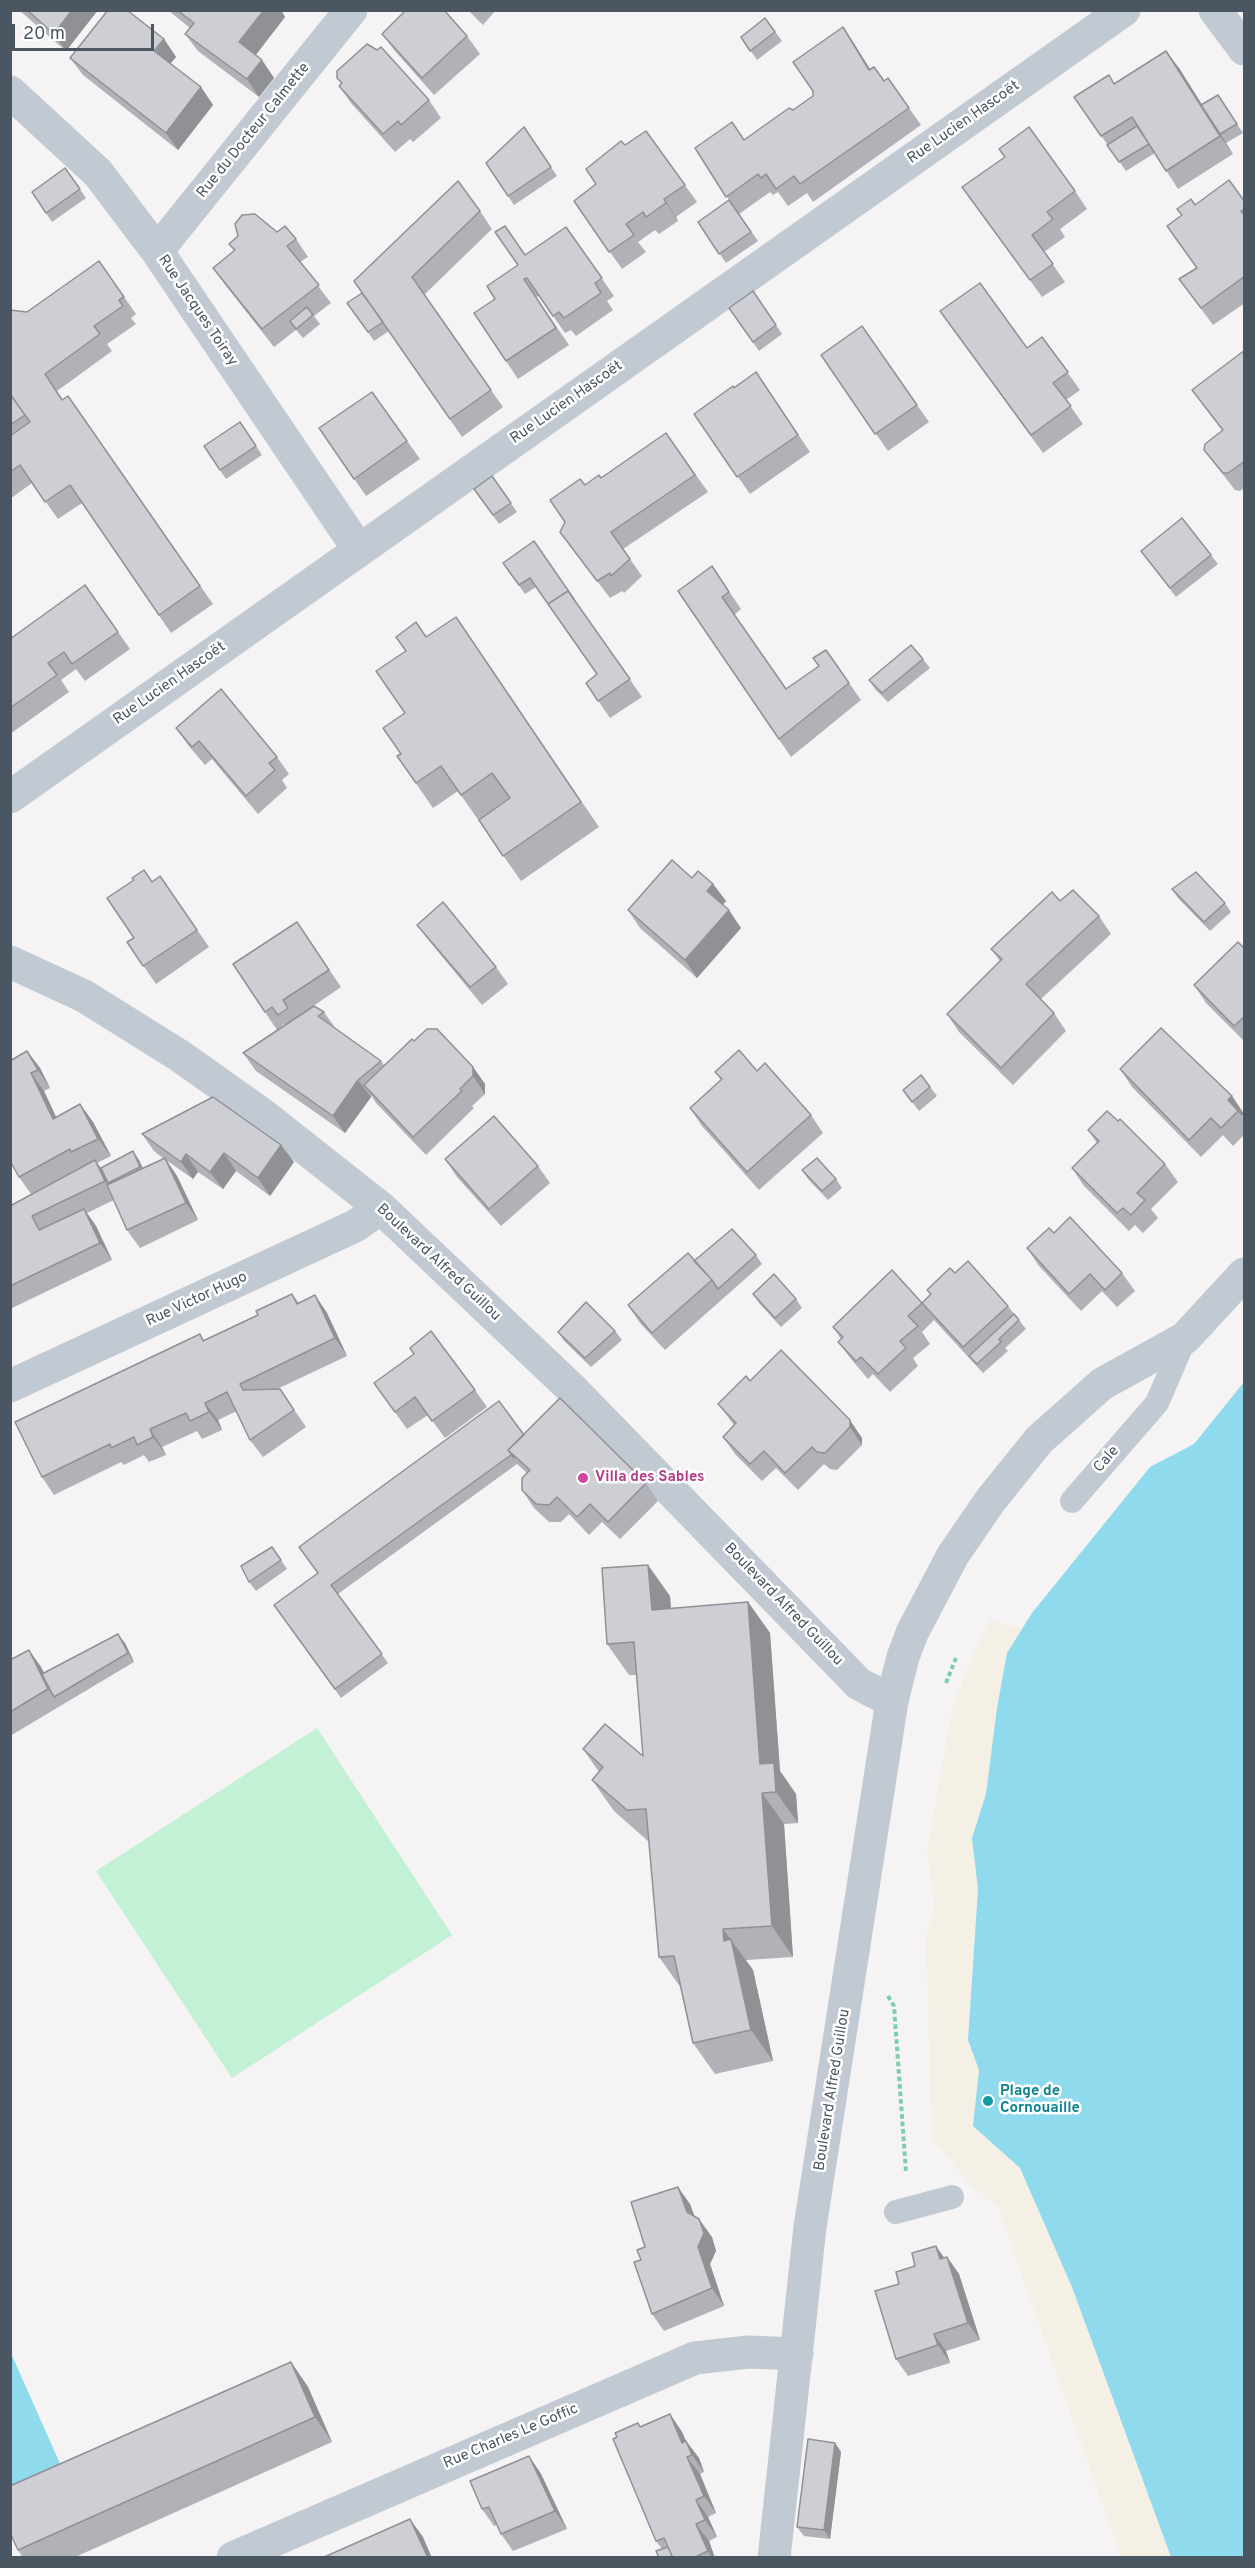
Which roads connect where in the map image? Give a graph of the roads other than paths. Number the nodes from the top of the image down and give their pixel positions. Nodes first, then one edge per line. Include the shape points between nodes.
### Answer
1 (351, 10) edge
2 (1124, 10) edge
3 (1215, 10) edge
4 (1245, 49) edge
5 (10, 92) edge
6 (156, 251) junction
7 (359, 550) junction
8 (10, 797) edge
9 (10, 962) edge
10 (381, 1208) junction
11 (1245, 1274) edge
12 (1185, 1338) junction
13 (10, 1386) edge
14 (1072, 1501) dead end
15 (892, 1701) junction
16 (952, 2197) dead end
17 (896, 2212) dead end
18 (797, 2354) junction
19 (233, 2558) edge
20 (774, 2558) edge

1 - 6 street, Rue du Docteur Calmette
2 - 7 street, Rue Lucien Hascoët
3 - 4 street
5 - 6 street, Rue Jacques Toiray via 98,173
6 - 7 street, Rue Jacques Toiray
7 - 8 street, Rue Lucien Hascoët
9 - 10 street, Boulevard Alfred Guillou via 84,996 180,1056 263,1115
10 - 13 street, Rue Victor Hugo via 355,1226
10 - 15 street, Boulevard Alfred Guillou via 572,1389 859,1684
11 - 12 street
12 - 14 lane, Cale via 1157,1403
12 - 15 street via 1102,1384 1039,1440 952,1555 916,1623
15 - 18 street, Boulevard Alfred Guillou via 810,2227
16 - 17 lane
18 - 19 street, Rue Charles Le Goffic via 748,2352 695,2358
18 - 20 street, Boulevard Alfred Guillou

